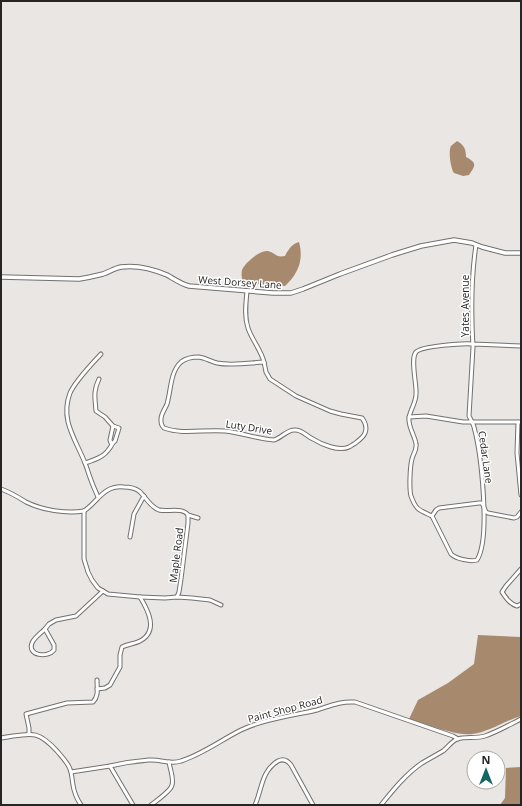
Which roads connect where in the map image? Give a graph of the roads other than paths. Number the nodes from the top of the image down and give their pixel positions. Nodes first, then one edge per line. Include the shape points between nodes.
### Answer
1 (476, 245) junction
2 (521, 253) edge
3 (1, 277) edge
4 (247, 291) junction
5 (473, 344) junction
6 (521, 346) edge
7 (100, 354) dead end
8 (264, 362) junction
9 (99, 379) dead end
10 (409, 417) junction
11 (472, 422) junction
12 (520, 422) edge
13 (85, 462) junction
14 (1, 489) edge
15 (521, 495) edge
16 (144, 496) junction
17 (98, 497) junction
18 (485, 509) junction
19 (84, 511) junction
20 (521, 512) edge
21 (188, 515) junction
22 (432, 516) junction
23 (198, 518) dead end
24 (130, 537) dead end
25 (521, 569) edge
26 (103, 591) junction
27 (140, 597) junction
28 (177, 597) junction
29 (521, 604) edge
30 (221, 605) dead end
31 (45, 629) junction
32 (97, 680) dead end
33 (97, 689) junction
34 (521, 719) edge
35 (29, 734) junction
36 (1, 738) edge
37 (458, 739) junction
38 (169, 762) junction
39 (110, 766) junction
40 (71, 772) junction
41 (81, 805) edge
42 (133, 805) edge
43 (151, 805) edge
44 (256, 805) edge
45 (313, 805) edge
46 (381, 805) edge

1 - 2 street, West Dorsey Lane via 505,253
1 - 4 street, West Dorsey Lane via 454,240 421,246 291,293
1 - 5 street, Yates Avenue via 472,298
3 - 4 street, West Dorsey Lane via 79,279 117,268 133,267 158,272 184,285
4 - 8 street, Luty Drive via 247,326
5 - 6 street, Yates Avenue
5 - 10 street via 438,346 422,349 414,354 416,396
5 - 11 street, Cedar Lane via 469,416
7 - 13 street via 73,388 68,399 66,415 69,428
8 - 8 street, Luty Drive via 226,364 203,357 184,360 175,371 161,417 162,426 169,430 226,431 274,440 290,430 300,430 312,439 338,448 349,447 365,433 362,418 330,411 296,396 270,378
9 - 13 street via 94,395 96,411 118,428 115,441 109,450
10 - 11 street via 426,416
10 - 22 street via 416,446 412,459 410,492 421,512
11 - 12 street
11 - 18 street, Cedar Lane via 478,446
12 - 15 street via 517,453
13 - 17 street
14 - 19 street via 42,508 62,512
16 - 17 street via 134,488 122,486 112,488
16 - 21 street via 156,509 182,511
16 - 24 street via 134,514
17 - 19 street
18 - 20 street via 488,513 510,518 517,517
18 - 22 street via 480,502 439,508
18 - 22 street, Cedar Lane via 483,539 480,554 475,561 456,558 451,554
19 - 26 street via 86,566 92,580
21 - 23 street
21 - 28 street, Maple Road
25 - 29 street via 502,592 512,604
26 - 27 street via 108,594
26 - 31 street via 76,616 56,620
27 - 28 street
27 - 33 street via 150,618 147,635 139,642 122,648 120,667 110,685
28 - 30 street via 210,600
31 - 31 street via 32,644 34,652 45,655 54,650
32 - 33 street
33 - 35 street via 96,699 92,702 67,703 26,714
34 - 37 street via 484,736
35 - 36 street
35 - 40 street via 40,736 48,742 68,764
37 - 38 street, Paint Shop Road via 355,702 341,702 253,725 192,757
37 - 46 street via 411,772
38 - 39 street, Paint Shop Road via 134,761
38 - 43 street via 171,787
39 - 40 street, Paint Shop Road
39 - 42 street
40 - 41 street via 74,791
44 - 45 street via 267,771 282,760 287,760 291,765

